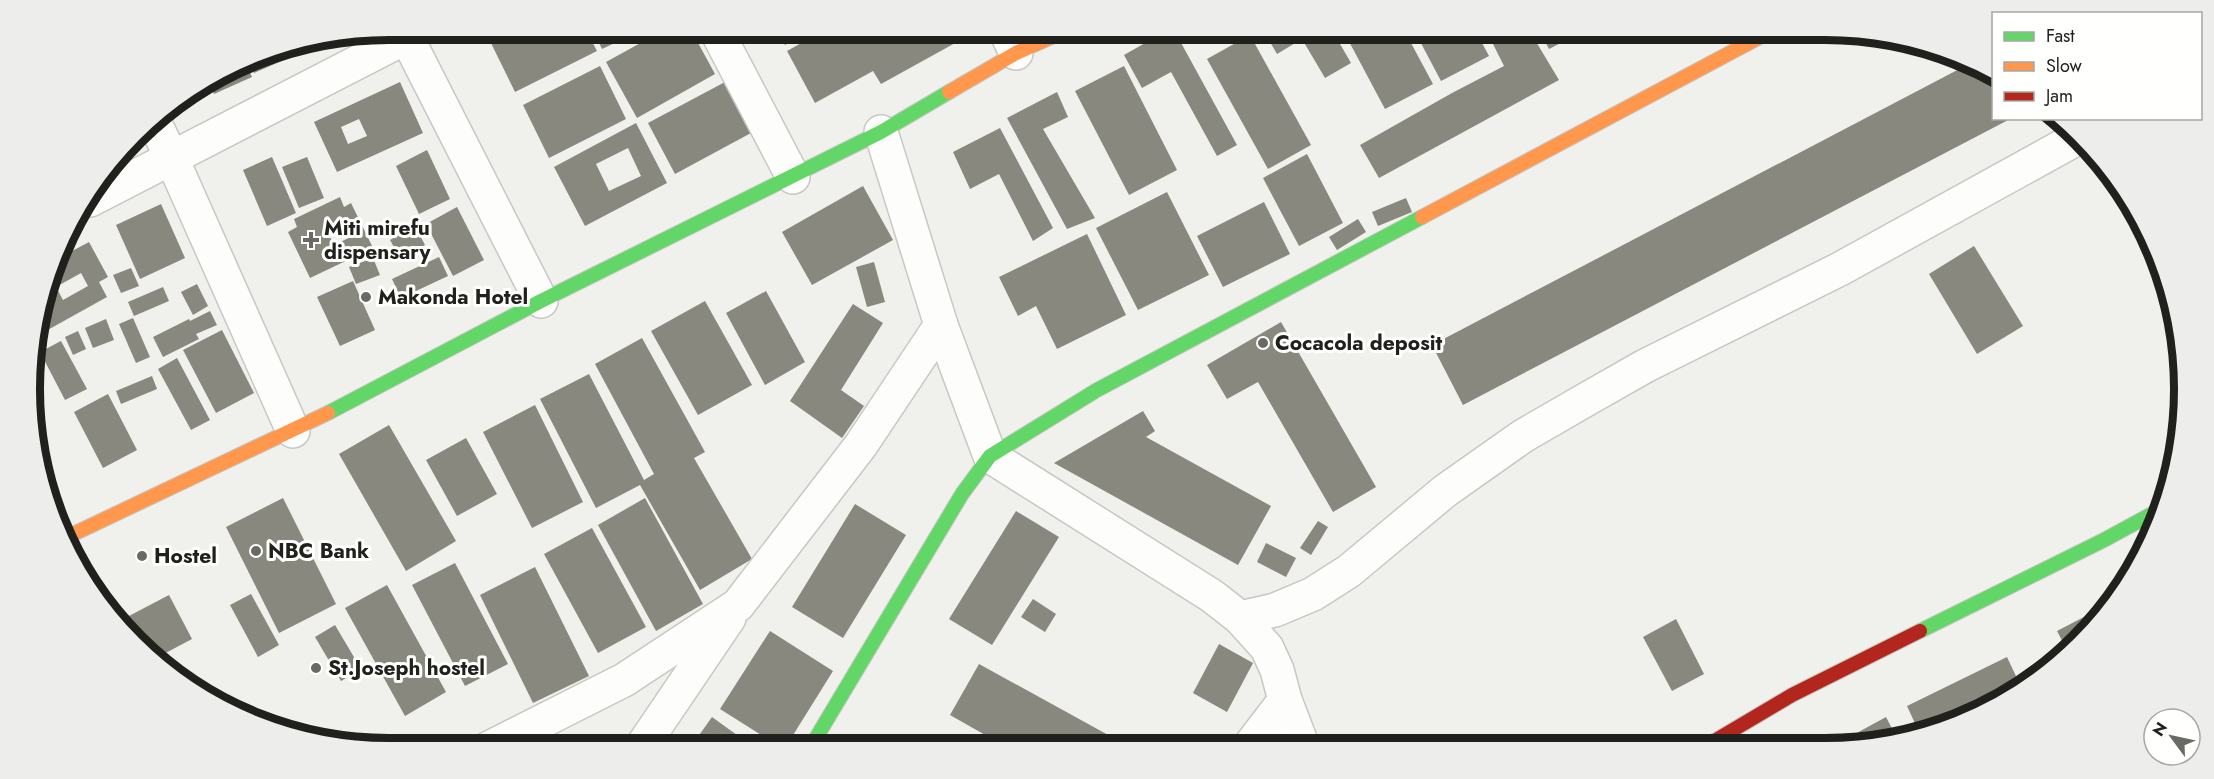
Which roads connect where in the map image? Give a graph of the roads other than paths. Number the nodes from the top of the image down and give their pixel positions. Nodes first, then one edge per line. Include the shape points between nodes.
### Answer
1 (395, 40) edge
2 (414, 40) edge
3 (721, 40) edge
4 (1754, 40) edge
5 (1011, 41) edge
6 (158, 128) edge
7 (881, 132) junction
8 (2070, 142) edge
9 (172, 159) junction
10 (793, 177) junction
11 (100, 195) edge
12 (541, 301) junction
13 (941, 326) junction
14 (293, 431) junction
15 (990, 456) junction
16 (2150, 515) edge
17 (72, 535) edge
18 (738, 605) junction
19 (1240, 618) junction
20 (1285, 700) junction
21 (509, 738) edge
22 (648, 738) edge
23 (816, 738) edge
24 (1256, 738) edge
25 (1300, 738) edge
26 (1719, 738) edge

1 - 9 street
2 - 12 street
3 - 10 street
4 - 15 street via 1097,390
5 - 7 street
6 - 9 street
7 - 10 street
7 - 13 street
8 - 19 street via 1839,269 1606,388 1523,436 1445,491 1349,571 1313,594 1275,610
9 - 11 street
9 - 14 street
10 - 12 street
12 - 14 street
13 - 15 street
13 - 18 street via 861,445
14 - 17 street
15 - 19 street via 1212,596
15 - 23 street via 962,494
16 - 26 street via 1792,695
18 - 21 street via 624,680
18 - 22 street
19 - 20 street via 1267,648
20 - 24 street
20 - 25 street

